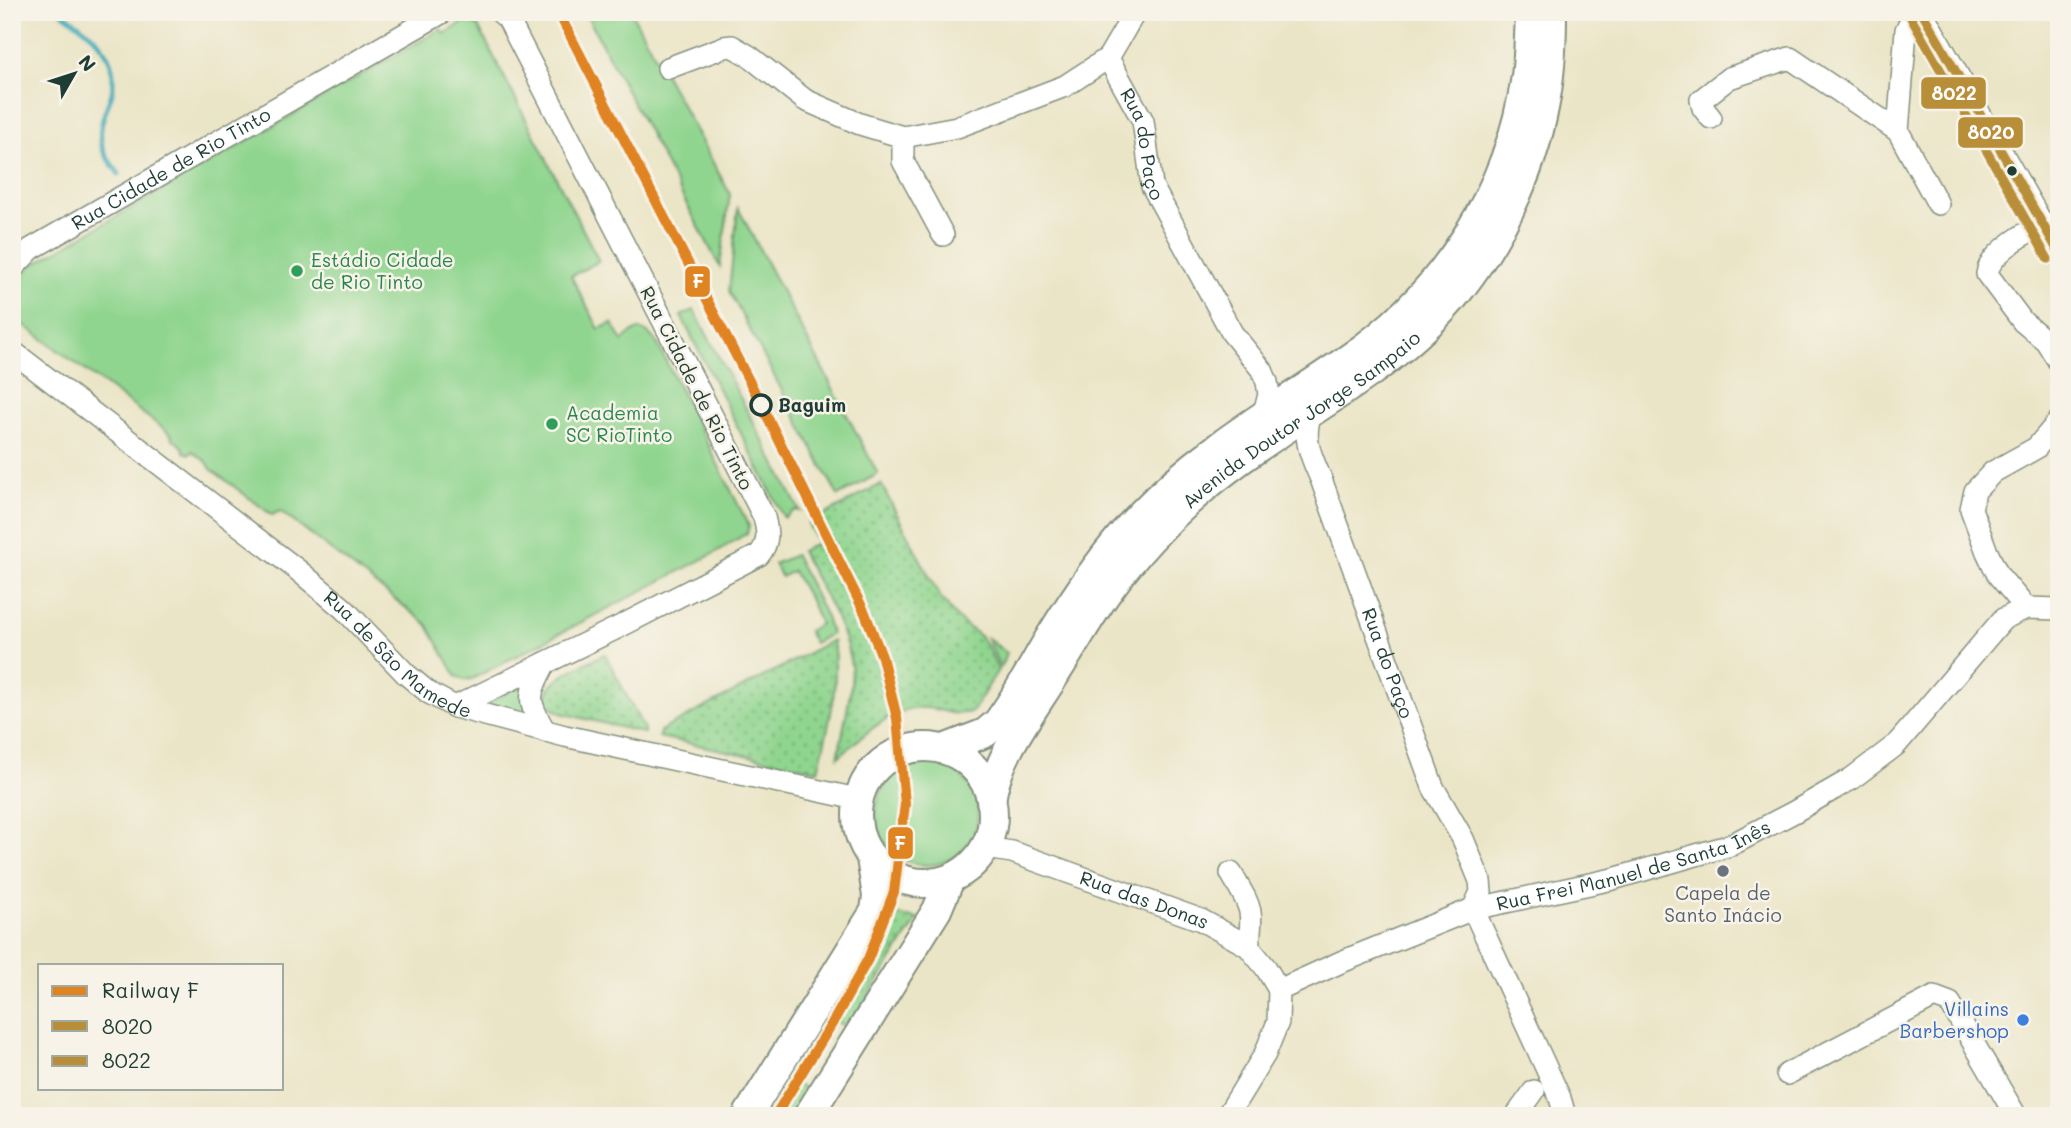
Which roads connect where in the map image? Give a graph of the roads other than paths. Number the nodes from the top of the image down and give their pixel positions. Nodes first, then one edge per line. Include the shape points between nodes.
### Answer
1 (443, 12) edge
2 (500, 12) edge
3 (1135, 12) edge
4 (1530, 12) edge
5 (1552, 12) edge
6 (1915, 12) edge
7 (1923, 12) edge
8 (1108, 58) junction
9 (668, 68) dead end
10 (1711, 118) dead end
11 (1898, 131) junction
12 (902, 136) junction
13 (1938, 204) dead end
14 (2042, 224) junction
15 (943, 235) dead end
16 (2057, 246) edge
17 (12, 269) edge
18 (12, 351) edge
19 (2059, 362) edge
20 (1312, 412) junction
21 (1263, 415) junction
22 (2059, 421) edge
23 (2026, 608) junction
24 (2059, 609) edge
25 (545, 663) junction
26 (455, 707) junction
27 (545, 731) junction
28 (944, 749) junction
29 (858, 799) junction
30 (991, 801) junction
31 (985, 848) junction
32 (871, 858) junction
33 (1231, 873) dead end
34 (950, 879) junction
35 (1473, 909) junction
36 (1248, 946) junction
37 (1279, 990) junction
38 (1787, 1074) dead end
39 (1534, 1091) dead end
40 (747, 1116) edge
41 (808, 1116) edge
42 (1227, 1116) edge
43 (1516, 1116) edge
44 (1565, 1116) edge
45 (2016, 1116) edge

1 - 17 street, Rua Cidade de Rio Tinto via 31,249
2 - 25 street, Rua Cidade de Rio Tinto via 508,19 764,517 768,533 759,555
3 - 8 street
4 - 21 main road, Avenida Doutor Jorge Sampaio via 1520,108 1486,204 1463,244 1399,320 1351,358
5 - 20 main road, Avenida Doutor Jorge Sampaio via 1547,93 1535,142 1512,205 1483,256 1460,290 1402,348
6 - 11 street via 1906,30
7 - 14 street
8 - 12 street via 1065,86 957,127
8 - 21 street, Rua do Paço via 1143,121 1152,186 1232,333 1262,370 1269,395
9 - 12 street via 732,46 805,100
10 - 11 street via 1701,100 1729,78 1790,58
11 - 13 street
12 - 15 street via 904,161
14 - 16 street
14 - 19 street via 2003,250 1988,266 1987,274
18 - 26 street, Rua de São Mamede via 299,571 344,608 406,674
20 - 30 main road, Avenida Doutor Jorge Sampaio via 1203,489 1136,555 1014,741 993,784
20 - 35 street, Rua do Paço via 1307,446 1433,787 1464,839 1480,881 1481,892
21 - 28 main road, Avenida Doutor Jorge Sampaio via 1208,454 1140,514 1084,585 997,723 985,733
22 - 23 street via 2036,448 1993,472 1975,491 1971,509 1998,575
23 - 24 street
23 - 35 street, Rua Frei Manuel de Santa Inês via 2003,619 1896,745 1794,813 1731,845 1614,879
25 - 26 street, Rua Cidade de Rio Tinto
25 - 27 street via 531,691 533,710
26 - 27 street, Rua de São Mamede
27 - 29 street, Rua de São Mamede
28 - 29 main road via 900,750 881,761 866,778
28 - 30 main road via 964,758 979,773
29 - 32 main road via 860,840
30 - 31 main road via 993,825
31 - 34 main road via 976,861
31 - 36 street, Rua das Donas via 1012,852 1201,920
32 - 34 main road via 887,873 907,881 929,884
32 - 40 main road via 875,911
33 - 36 street via 1251,908
34 - 41 main road via 937,910
35 - 37 street, Rua Frei Manuel de Santa Inês
35 - 44 street
36 - 37 street, Rua das Donas
37 - 42 street via 1278,1022 1265,1054
38 - 45 street via 1934,997 1950,1003
39 - 43 street

